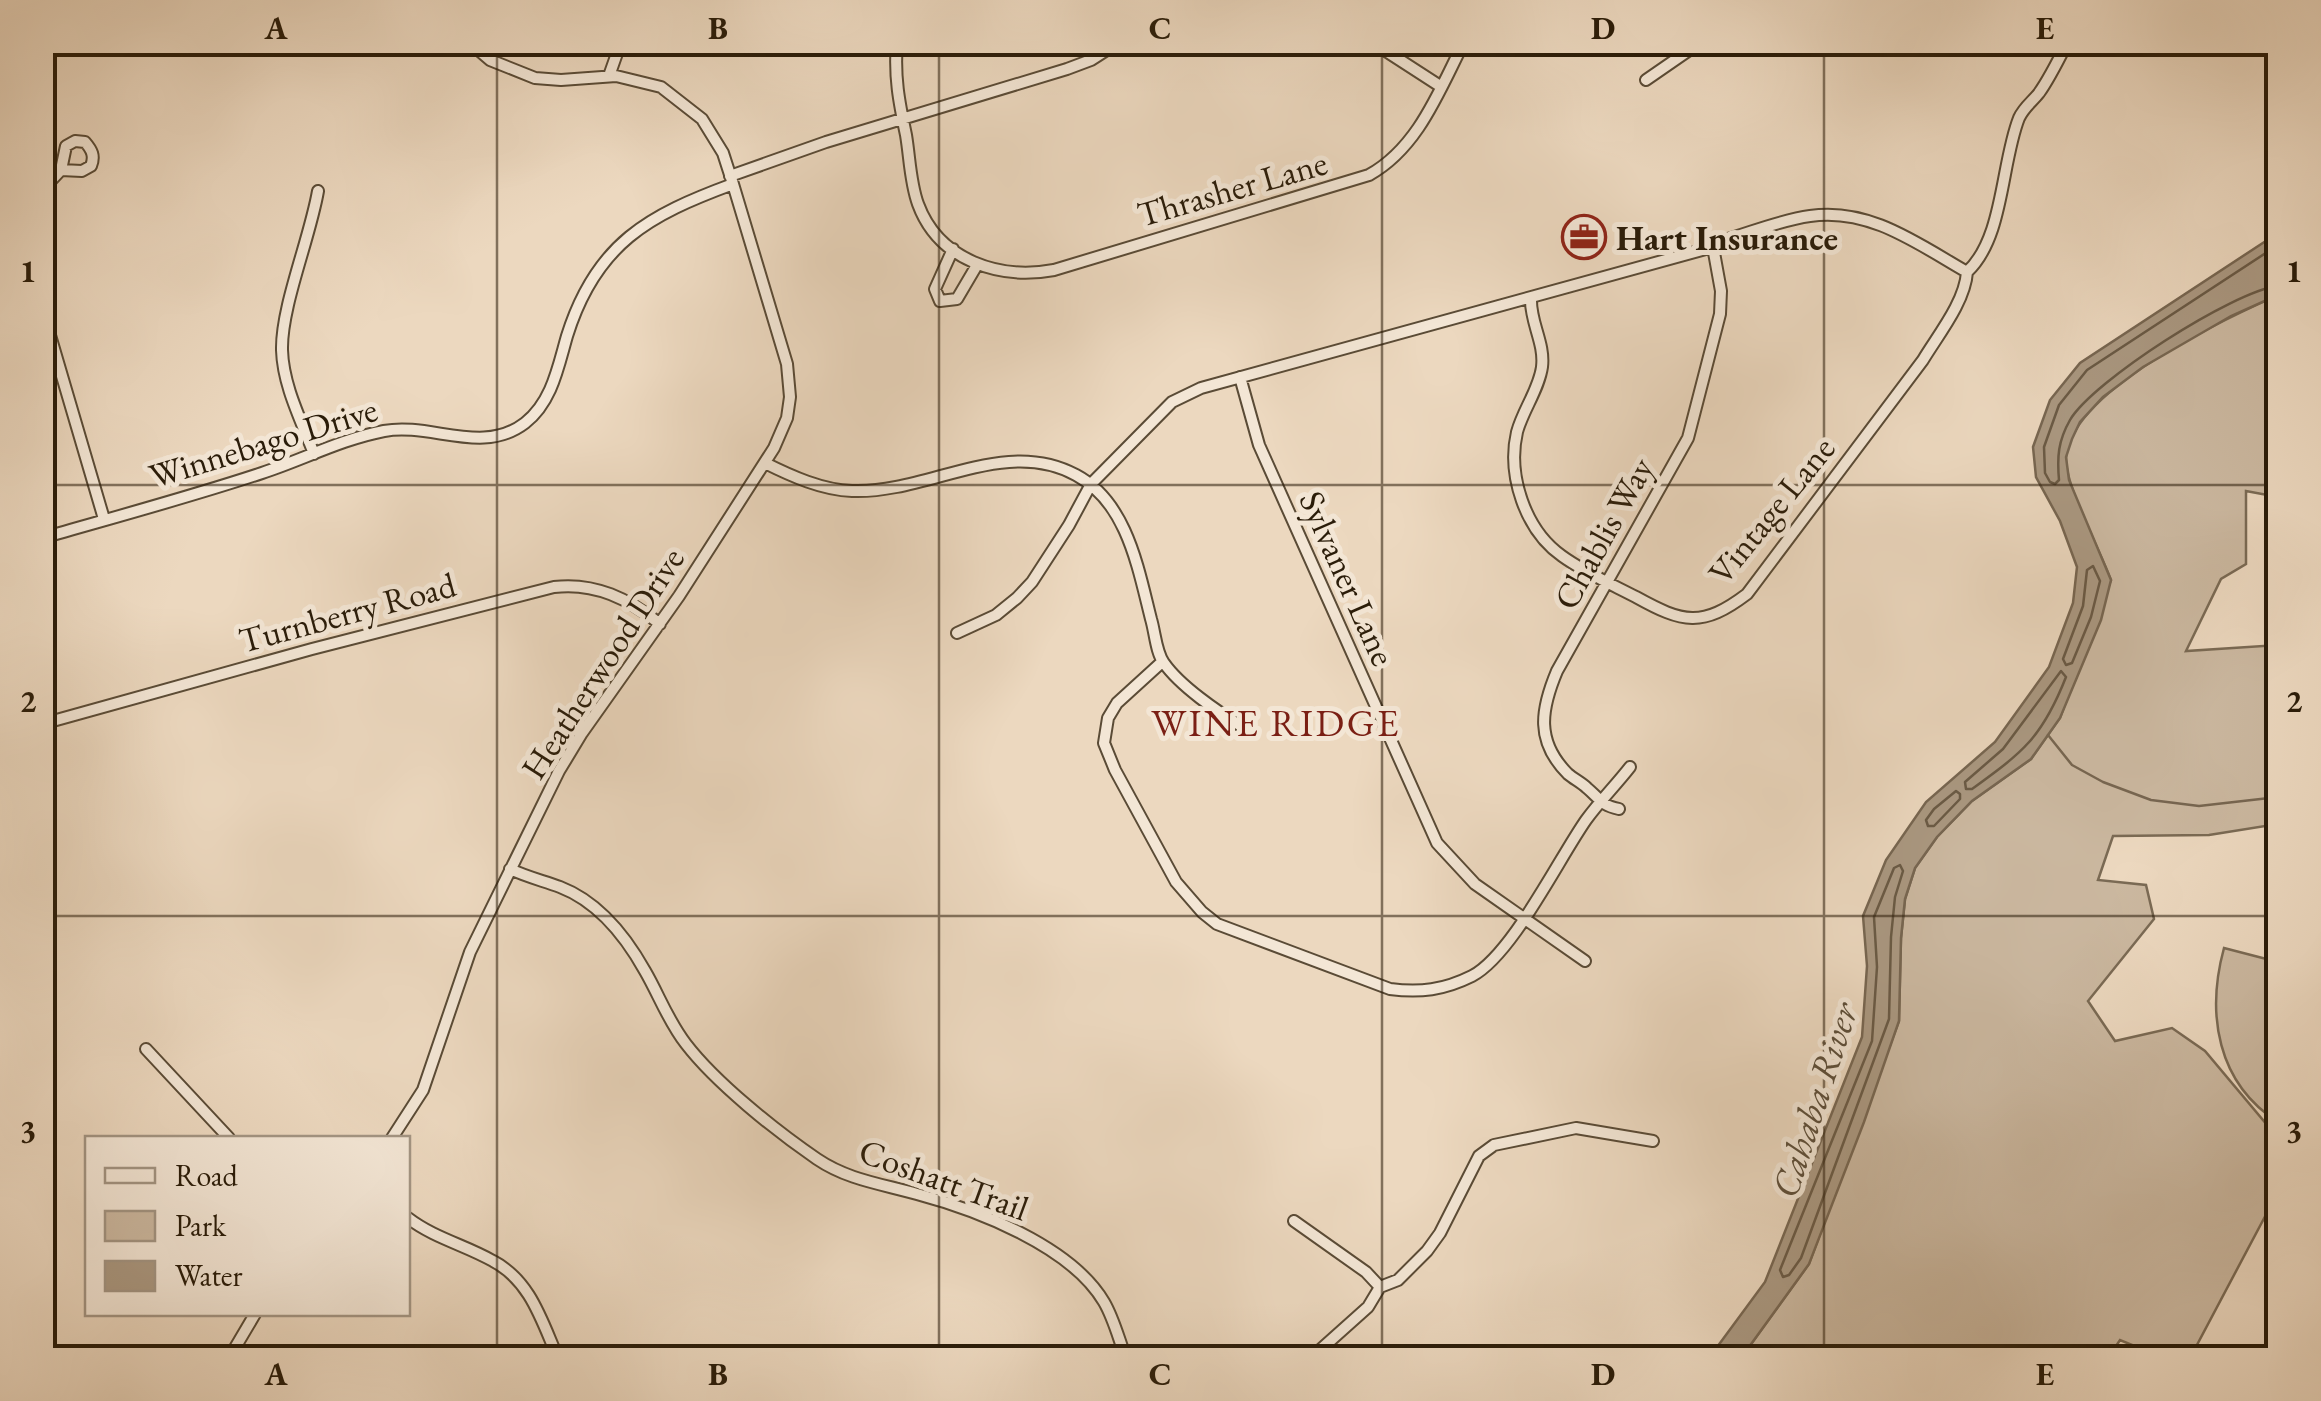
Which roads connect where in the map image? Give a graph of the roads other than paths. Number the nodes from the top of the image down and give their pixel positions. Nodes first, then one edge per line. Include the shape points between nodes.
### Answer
1 (470, 42) edge
2 (620, 42) edge
3 (898, 42) edge
4 (1120, 42) edge
5 (1372, 42) edge
6 (1464, 42) edge
7 (1700, 42) edge
8 (2066, 45) dead end
9 (609, 76) junction
10 (1646, 80) dead end
11 (1440, 86) junction
12 (901, 119) junction
13 (61, 170) dead end
14 (732, 180) junction
15 (42, 190) edge
16 (318, 191) dead end
17 (1713, 248) junction
18 (953, 249) junction
19 (977, 265) junction
20 (1967, 272) junction
21 (1531, 299) junction
22 (42, 308) edge
23 (1240, 377) junction
24 (314, 454) junction
25 (765, 463) junction
26 (1091, 484) junction
27 (104, 519) junction
28 (42, 538) edge
29 (1607, 582) junction
30 (660, 624) junction
31 (957, 633) dead end
32 (1162, 662) junction
33 (42, 724) edge
34 (1242, 726) dead end
35 (1630, 767) dead end
36 (1600, 805) junction
37 (1619, 810) dead end
38 (510, 870) junction
39 (1522, 919) junction
40 (1585, 961) dead end
41 (146, 1049) dead end
42 (227, 1136) edge
43 (393, 1136) edge
44 (1653, 1141) dead end
45 (410, 1219) edge
46 (1294, 1221) dead end
47 (1380, 1287) junction
48 (254, 1316) edge
49 (229, 1358) edge
50 (558, 1358) edge
51 (1126, 1358) edge
52 (1311, 1358) edge

1 - 9 street, Heatherwood Drive via 490,60 535,78
2 - 9 street
3 - 12 street, Thrasher Lane via 894,78
4 - 12 street, Winnebago Drive via 1067,70
5 - 11 street
6 - 11 street, Thrasher Lane
7 - 10 street
8 - 20 street, Vintage Lane via 2020,116 2000,204
9 - 14 street, Heatherwood Drive via 661,87 689,106 714,138
11 - 19 street, Thrasher Lane via 1411,140 1368,175 1054,270 1024,274
12 - 14 street, Winnebago Drive
12 - 18 street, Thrasher Lane via 919,207
13 - 15 street
14 - 24 street, Winnebago Drive via 643,224 604,262 577,308 547,398 520,426 477,439 388,430
14 - 25 street, Heatherwood Drive via 790,377 783,431
16 - 24 street via 282,352
17 - 20 street via 1808,216 1846,214 1886,226
17 - 21 street
17 - 29 street, Chablis Way via 1720,314 1688,438
18 - 19 street, Thrasher Lane
18 - 19 street via 935,292 940,301 957,299
20 - 29 street, Vintage Lane via 1923,360 1748,594 1697,619 1670,616
21 - 23 street
21 - 29 street, Vintage Lane via 1542,368 1516,434 1516,479 1545,541
22 - 27 street
23 - 26 street via 1172,402
23 - 39 street, Sylvaner Lane via 1259,445 1437,844 1474,884
24 - 27 street, Winnebago Drive
25 - 26 street via 850,491 922,483 1009,460 1059,466
25 - 30 street, Heatherwood Drive
26 - 31 street via 1025,590
26 - 32 street via 1124,526
27 - 28 street, Winnebago Drive
29 - 36 street, Chablis Way via 1557,671 1544,701 1543,728 1551,751
30 - 33 street, Turnberry Road via 606,592 554,587
30 - 38 street, Heatherwood Drive via 559,771
32 - 34 street
32 - 39 street via 1117,703 1104,743 1176,882 1217,924 1390,989 1419,993 1482,969
35 - 36 street
36 - 37 street
36 - 39 street
38 - 43 street, Heatherwood Drive via 470,952 423,1090
38 - 51 street, Coshatt Trail via 560,887 608,919 689,1048 820,1161 856,1180 970,1212 1066,1258 1104,1302
39 - 40 street, Sylvaner Lane
41 - 42 street
44 - 47 street via 1576,1128 1494,1145 1479,1156 1427,1251 1398,1280
45 - 50 street via 514,1276 534,1302
46 - 47 street
47 - 52 street via 1368,1307
48 - 49 street

